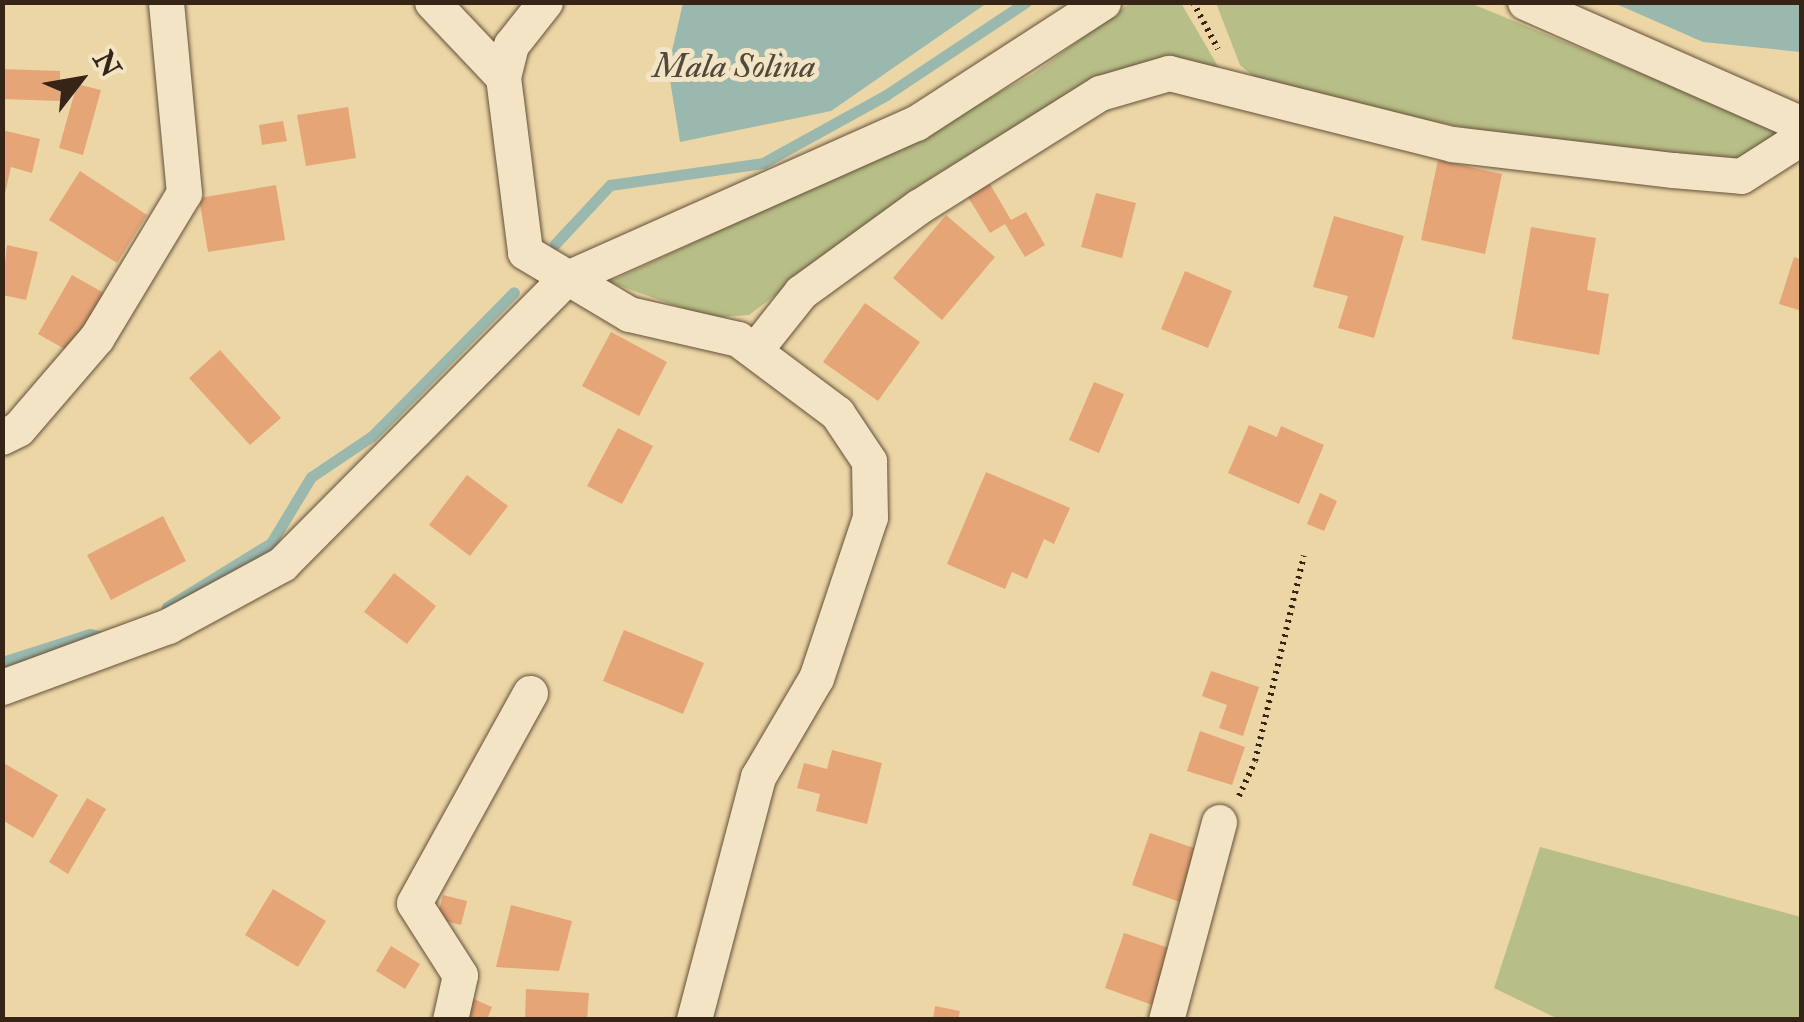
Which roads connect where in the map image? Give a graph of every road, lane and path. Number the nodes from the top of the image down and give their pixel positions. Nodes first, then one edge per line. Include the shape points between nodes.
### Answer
1 (166, 2) edge
2 (432, 2) edge
3 (545, 2) edge
4 (1104, 2) edge
5 (1193, 2) edge
6 (1525, 2) edge
7 (503, 77) junction
8 (1224, 84) junction
9 (1802, 124) edge
10 (1802, 137) edge
11 (565, 279) junction
12 (755, 350) junction
13 (2, 436) edge
14 (1304, 556) dead end
15 (2, 687) edge
16 (530, 693) dead end
17 (1219, 822) joint
18 (450, 1020) edge
19 (694, 1020) edge
20 (1166, 1020) edge

1 - 13 street via 184,193 97,338 18,430
2 - 7 street
3 - 7 street via 510,44
4 - 11 street via 916,123
5 - 8 path via 1220,55
6 - 9 street
7 - 11 street via 525,252
8 - 10 street via 1452,144 1719,175 1742,176
8 - 12 street via 1169,73 1100,93 801,292
11 - 12 street via 629,314
11 - 15 street via 282,564 168,626
12 - 19 street via 837,413 869,460 870,516 816,678 758,778
14 - 17 path via 1254,760
16 - 18 street via 414,903 460,975
17 - 20 street

